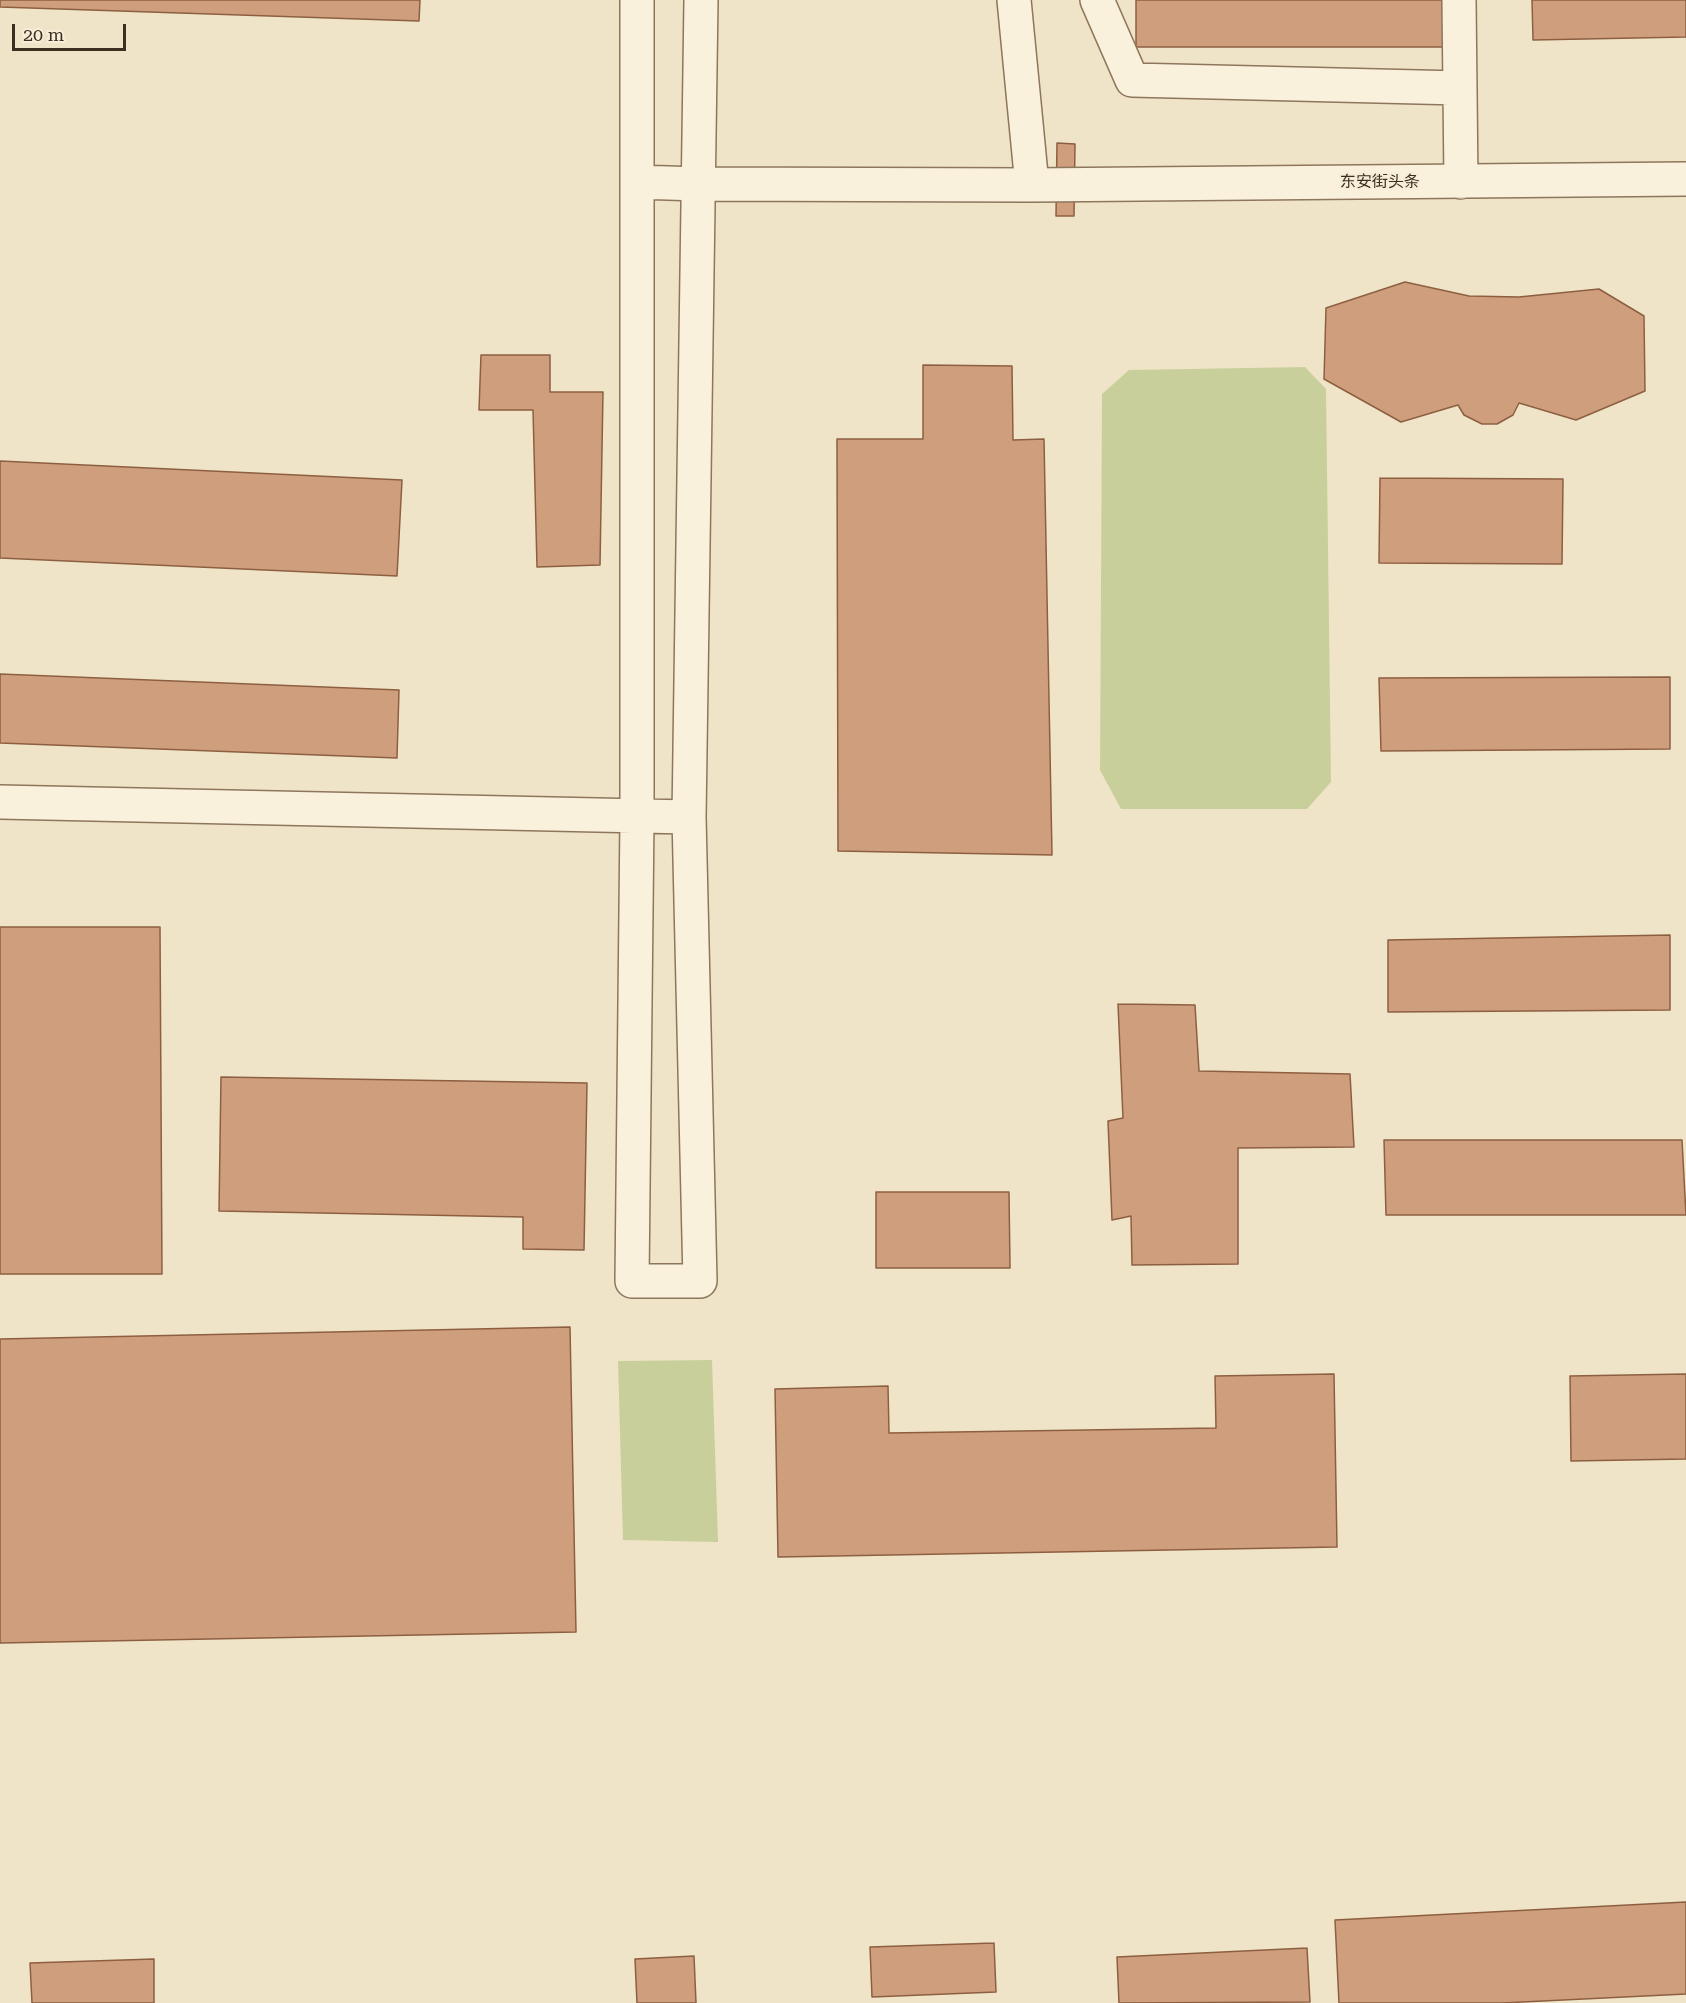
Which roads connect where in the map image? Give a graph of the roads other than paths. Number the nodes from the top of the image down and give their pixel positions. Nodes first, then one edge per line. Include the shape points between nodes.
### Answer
1 (637, 0) edge
2 (701, 0) edge
3 (1014, 0) edge
4 (1097, 0) edge
5 (1459, 0) edge
6 (1460, 88) junction
7 (1686, 179) edge
8 (637, 182) junction
9 (1461, 182) junction
10 (699, 184) junction
11 (1032, 185) junction
12 (0, 802) edge
13 (637, 817) junction
14 (689, 817) junction

1 - 8 street
2 - 10 street
3 - 11 street
4 - 6 street via 1132,80
5 - 6 street
6 - 9 street
7 - 9 street, 东安街头条
8 - 10 street, 东安街头条
8 - 13 street
9 - 11 street, 东安街头条
10 - 11 street, 东安街头条
10 - 14 street
12 - 13 street
13 - 14 street
13 - 14 street via 632,1281 700,1281

